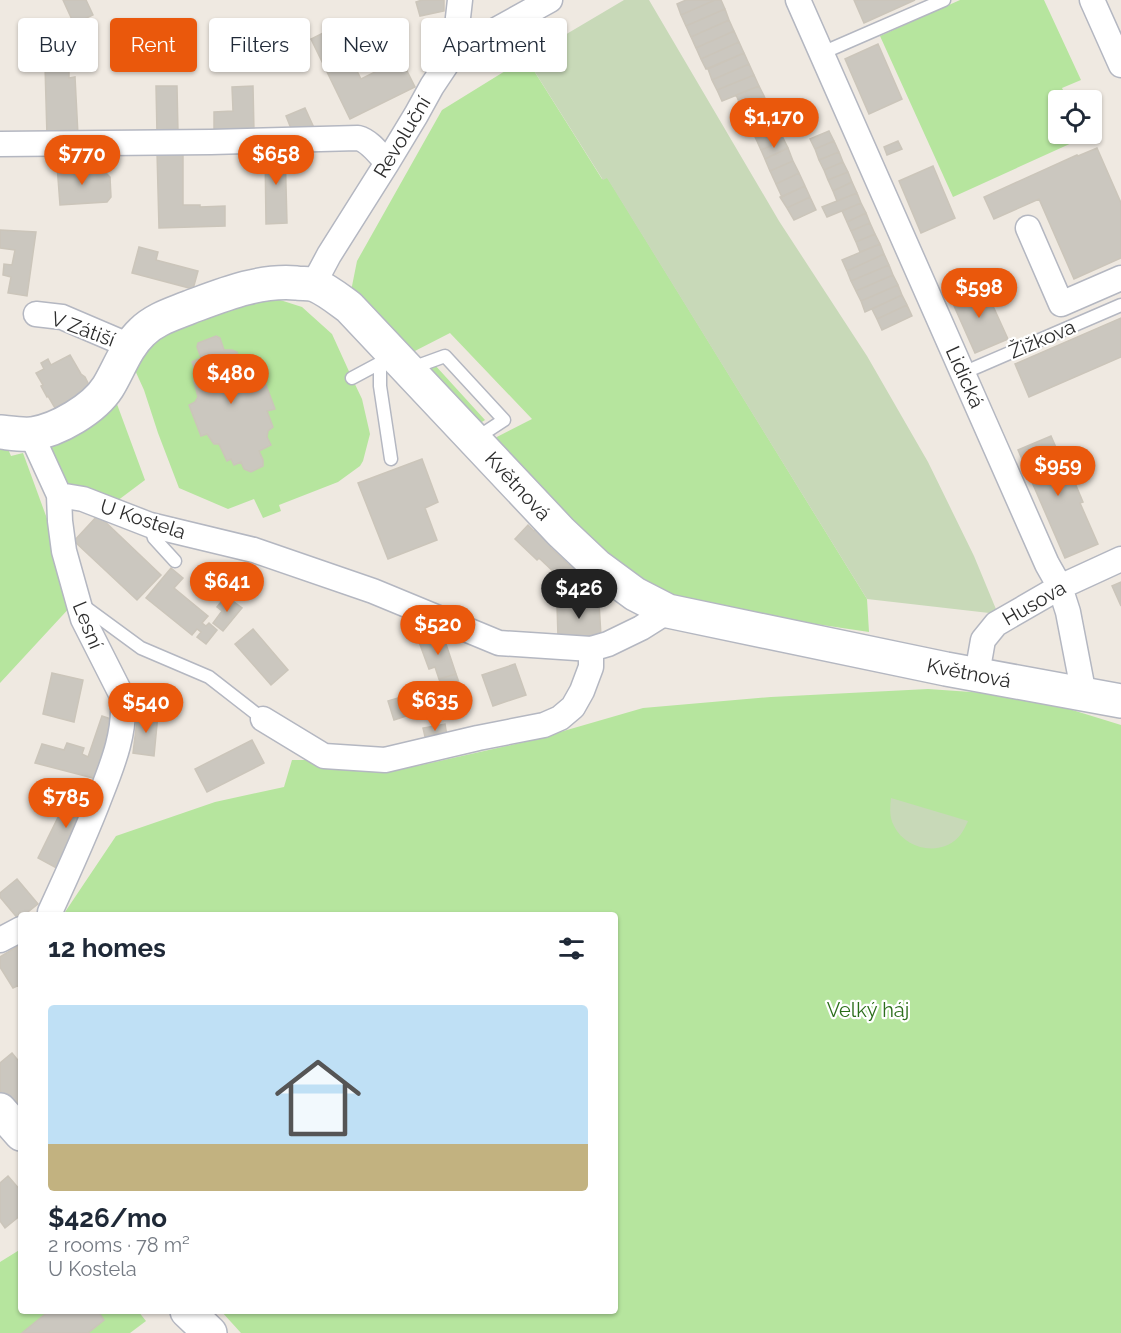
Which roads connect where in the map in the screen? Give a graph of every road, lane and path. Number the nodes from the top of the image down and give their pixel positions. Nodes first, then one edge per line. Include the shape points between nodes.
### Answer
1 (460, 0) edge
2 (550, 0) edge
3 (798, 0) edge
4 (944, 0) edge
5 (1092, 0) edge
6 (458, 18) edge
7 (517, 18) edge
8 (1118, 51) edge
9 (822, 52) junction
10 (441, 72) edge
11 (0, 144) edge
12 (387, 163) junction
13 (1028, 228) dead end
14 (1121, 278) edge
15 (313, 285) junction
16 (1121, 305) edge
17 (36, 314) dead end
18 (130, 346) junction
19 (393, 361) junction
20 (963, 373) junction
21 (352, 378) dead end
22 (15, 433) edge
23 (391, 459) dead end
24 (59, 495) junction
25 (150, 525) junction
26 (1121, 559) edge
27 (175, 561) dead end
28 (1060, 587) junction
29 (78, 602) junction
30 (668, 611) junction
31 (591, 649) junction
32 (977, 674) junction
33 (1084, 695) junction
34 (1121, 701) edge
35 (263, 719) joint
36 (50, 912) edge
37 (18, 931) edge
38 (0, 940) edge
39 (0, 1110) edge
40 (18, 1131) edge

1 - 6 street
2 - 7 street, Revoluční
3 - 9 street, Lidická
4 - 9 lane
5 - 8 street
9 - 20 street, Lidická
10 - 12 street, Revoluční
11 - 12 street via 358,138 369,143
12 - 15 street, Revoluční
13 - 14 street, Žižkova via 1061,304
15 - 18 street, Květnová via 267,283 232,292 154,322
15 - 19 street, Květnová via 349,307
16 - 20 lane, Žižkova
17 - 18 street, V Zátiší via 62,317
18 - 22 street, Květnová via 108,387 87,409 56,427
19 - 21 lane
19 - 23 lane via 380,386
19 - 30 street, Květnová via 597,566 635,594
20 - 28 street, Lidická
22 - 24 street, Lesní
24 - 25 street, U Kostela via 83,499
24 - 29 street, Lesní via 64,551
25 - 27 lane via 154,538
25 - 31 street, U Kostela via 254,550 373,591 499,643
26 - 28 street, Husova
28 - 32 street, Husova via 996,624 983,640
28 - 33 street, Lidická
29 - 35 lane via 141,648 209,677
29 - 36 street, Lesní via 82,619 122,696 124,709 116,757
30 - 31 street, U Kostela via 641,628
30 - 32 street, Květnová
31 - 35 street via 591,667 582,691 573,707 560,718 544,725 386,760 324,756
32 - 33 street, Květnová
33 - 34 street, Květnová
37 - 38 street
39 - 40 street

